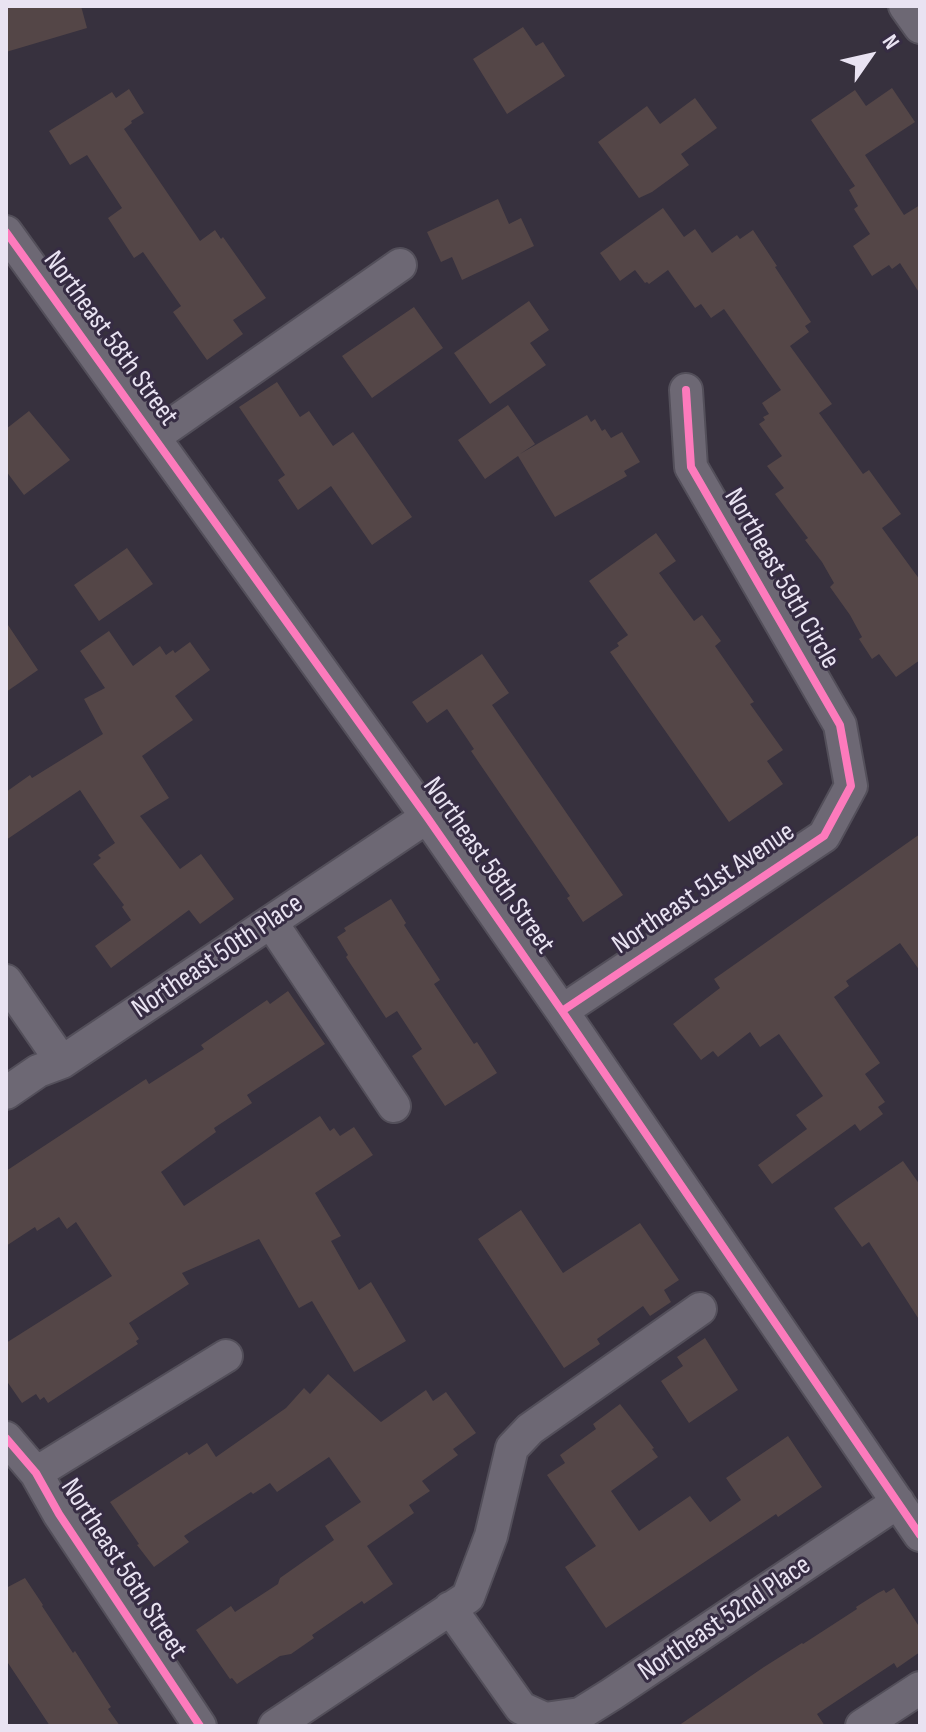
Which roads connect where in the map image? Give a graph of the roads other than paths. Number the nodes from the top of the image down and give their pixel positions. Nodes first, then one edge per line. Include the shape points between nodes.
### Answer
1 (905, 6) edge
2 (920, 27) edge
3 (6, 232) edge
4 (400, 265) dead end
5 (686, 390) dead end
6 (154, 437) junction
7 (851, 786) joint
8 (427, 817) junction
9 (271, 922) junction
10 (6, 981) edge
11 (562, 1011) junction
12 (62, 1062) junction
13 (6, 1093) edge
14 (394, 1106) dead end
15 (700, 1309) dead end
16 (226, 1356) dead end
17 (6, 1438) edge
18 (36, 1473) junction
19 (898, 1502) junction
20 (920, 1535) edge
21 (450, 1608) junction
22 (920, 1688) edge
23 (544, 1722) edge
24 (200, 1726) edge
25 (275, 1726) edge
26 (862, 1726) edge

1 - 2 street
3 - 6 street, Northeast 58th Street
4 - 6 street
5 - 7 street, Northeast 59th Circle via 691,467 840,725
6 - 8 street, Northeast 58th Street
7 - 11 street, Northeast 51st Avenue via 824,836
8 - 9 street, Northeast 50th Place
8 - 11 street, Northeast 58th Street
9 - 12 street, Northeast 50th Place
9 - 14 street
10 - 12 street
11 - 19 street, Northeast 58th Street
12 - 13 street, Northeast 50th Place
15 - 21 street via 530,1429 512,1448 491,1536 468,1597
16 - 18 street
17 - 18 street, Northeast 56th Street
18 - 24 street, Northeast 56th Street
19 - 20 street, Northeast 58th Street
19 - 23 street, Northeast 52nd Place via 580,1714
21 - 23 street via 521,1708
21 - 25 street
22 - 26 street

